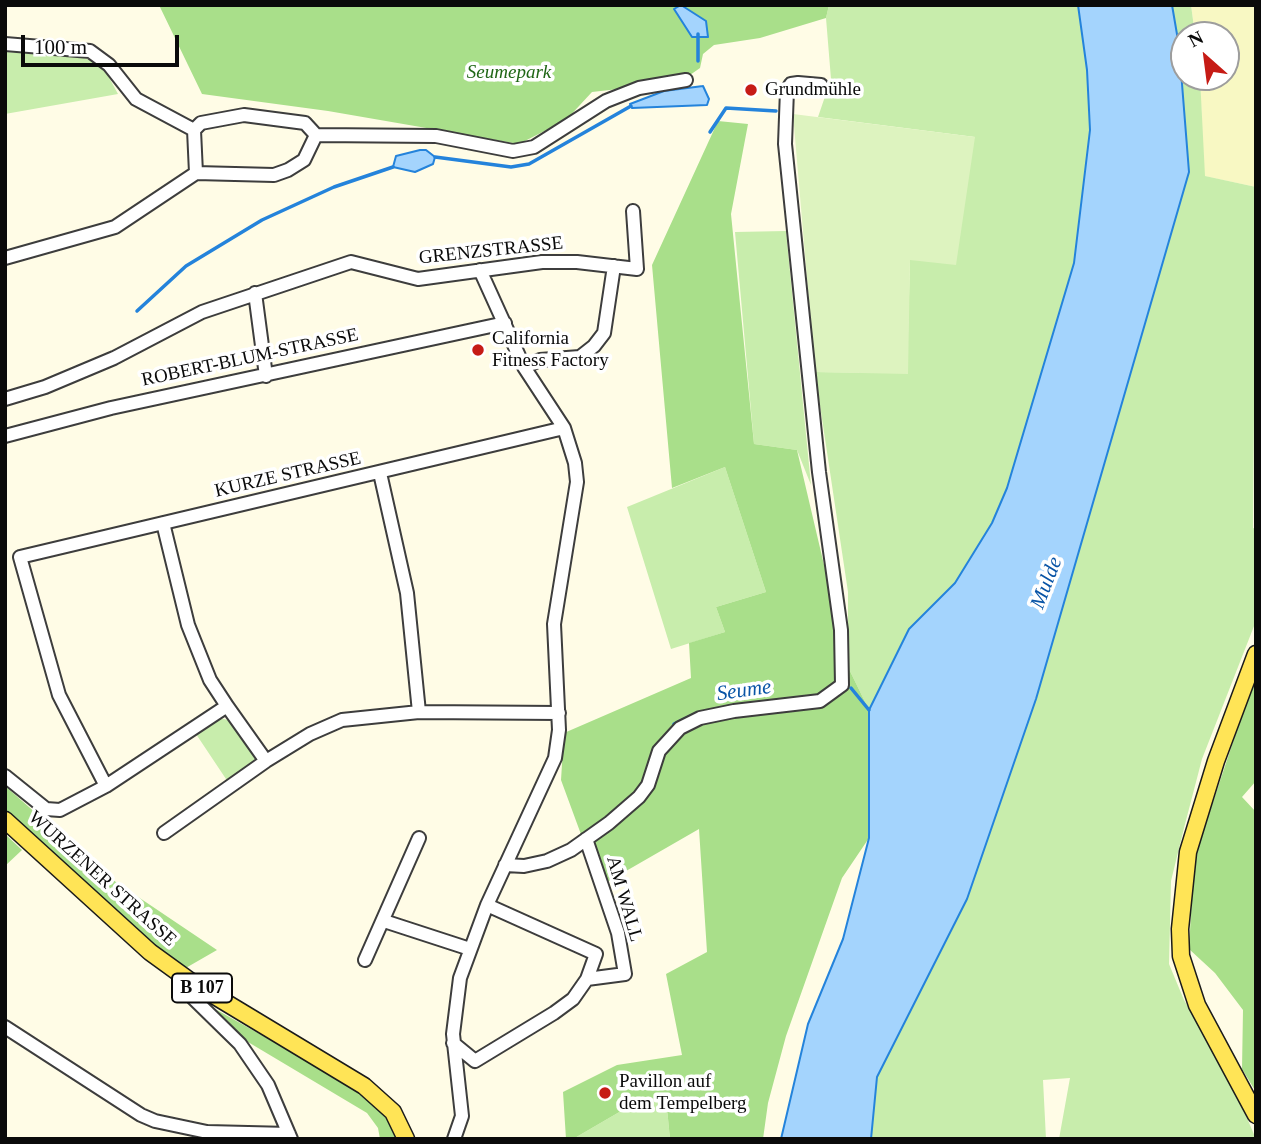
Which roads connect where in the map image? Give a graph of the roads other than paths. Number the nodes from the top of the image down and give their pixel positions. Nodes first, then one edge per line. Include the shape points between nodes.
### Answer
1 (5, 44) edge
2 (686, 80) dead end
3 (821, 85) dead end
4 (194, 130) junction
5 (316, 135) junction
6 (196, 173) junction
7 (633, 211) dead end
8 (5, 258) edge
9 (614, 266) junction
10 (480, 270) junction
11 (255, 293) junction
12 (505, 323) junction
13 (524, 367) junction
14 (266, 376) junction
15 (5, 399) edge
16 (564, 428) junction
17 (5, 436) edge
18 (380, 474) junction
19 (163, 523) junction
20 (1256, 654) edge
21 (227, 706) junction
22 (419, 712) junction
23 (559, 713) junction
24 (266, 761) junction
25 (5, 776) edge
26 (106, 786) junction
27 (5, 820) edge
28 (164, 833) dead end
29 (419, 838) dead end
30 (586, 839) junction
31 (505, 865) junction
32 (487, 905) junction
33 (384, 921) junction
34 (470, 949) junction
35 (365, 960) dead end
36 (587, 979) junction
37 (190, 981) junction
38 (5, 1027) edge
39 (453, 1043) junction
40 (1256, 1115) edge
41 (207, 1135) edge
42 (290, 1137) edge
43 (407, 1139) edge
44 (454, 1139) edge

1 - 4 street via 90,51 109,65 136,99
2 - 5 street via 639,88 606,101 534,147 513,151 436,136
3 - 30 street via 790,84 785,144 819,472 841,630 842,685 820,701 734,711 680,727 659,751 639,797
4 - 5 street via 201,123 244,115 305,123
4 - 6 street
5 - 6 street via 304,160 274,175
6 - 8 street via 115,227
7 - 9 street, GRENZSTRASSE via 637,269
9 - 10 street, GRENZSTRASSE via 542,262
9 - 13 street via 604,333 594,346 580,357 540,360
10 - 11 street, GRENZSTRASSE via 418,279 351,262
10 - 12 street
11 - 14 street
11 - 15 street, GRENZSTRASSE via 184,320 83,372
12 - 13 street
12 - 14 street, ROBERT-BLUM-STRASSE
13 - 16 street
14 - 17 street, ROBERT-BLUM-STRASSE via 111,408
16 - 18 street, KURZE STRASSE
16 - 23 street via 577,482 554,624
18 - 19 street, KURZE STRASSE
18 - 22 street via 407,593
19 - 21 street via 188,625 210,680
19 - 26 street, KURZE STRASSE via 20,557 59,695
20 - 40 main road via 1191,840 1180,929 1181,956 1192,993
21 - 24 street
21 - 26 street
22 - 23 street
22 - 24 street via 342,720
23 - 31 street via 552,770
24 - 28 street
25 - 26 street via 46,809 60,810
27 - 37 main road, WURZENER STRASSE / B 107 via 106,915
29 - 33 street
30 - 31 street via 547,861
30 - 36 street, AM WALL via 618,933 625,974
31 - 32 street
32 - 34 street
32 - 36 street via 596,954
33 - 34 street
33 - 35 street
34 - 39 street via 454,1006
36 - 39 street via 573,999 478,1059 471,1060
37 - 42 street via 193,998 240,1045 268,1085
37 - 43 main road, WURZENER STRASSE / B 107 via 365,1086 393,1112
38 - 41 street via 141,1115
39 - 44 street via 462,1116
41 - 42 street

